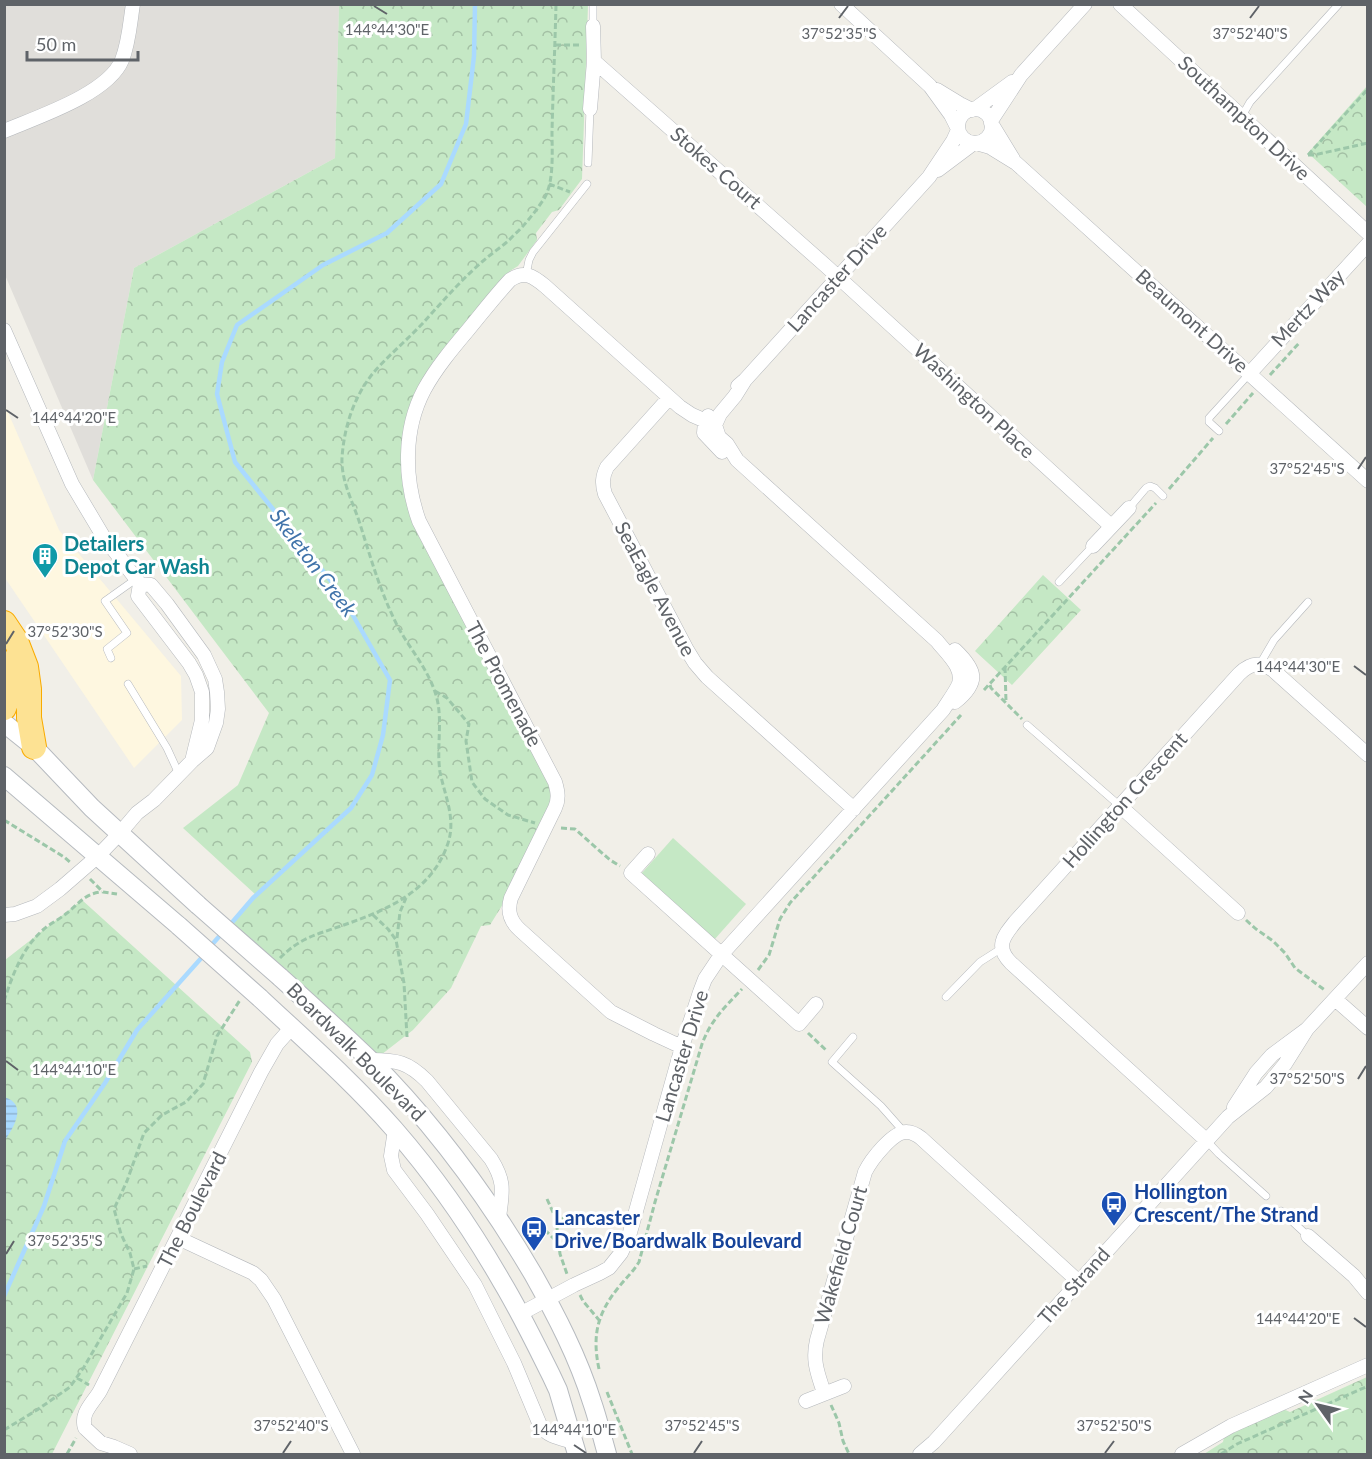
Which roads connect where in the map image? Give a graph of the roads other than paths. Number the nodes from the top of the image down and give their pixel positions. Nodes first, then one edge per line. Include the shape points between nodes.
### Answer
1 (133, 4) edge
2 (593, 4) edge
3 (1085, 4) edge
4 (1120, 4) edge
5 (1339, 4) edge
6 (849, 7) edge
7 (593, 26) joint
8 (594, 60) junction
9 (1021, 75) junction
10 (930, 86) junction
11 (590, 109) joint
12 (973, 109) junction
13 (1242, 116) junction
14 (991, 122) junction
15 (958, 130) junction
16 (4, 131) edge
17 (975, 143) junction
18 (588, 163) dead end
19 (1016, 164) junction
20 (928, 177) junction
21 (586, 184) dead end
22 (1368, 233) edge
23 (1368, 244) edge
24 (526, 275) junction
25 (838, 276) junction
26 (4, 330) edge
27 (1250, 373) junction
28 (669, 398) junction
29 (710, 423) junction
30 (1219, 431) road end
31 (1368, 481) edge
32 (1163, 496) road end
33 (1129, 508) joint
34 (1111, 526) junction
35 (1093, 546) joint
36 (138, 582) junction
37 (1059, 582) dead end
38 (1308, 602) dead end
39 (4, 623) edge
40 (111, 658) dead end
41 (4, 663) edge
42 (1260, 664) junction
43 (128, 684) dead end
44 (4, 708) edge
45 (4, 723) edge
46 (1027, 725) road end
47 (34, 747) junction
48 (1368, 755) edge
49 (178, 774) junction
50 (4, 776) edge
51 (1120, 806) junction
52 (854, 809) junction
53 (120, 833) junction
54 (648, 854) dead end
55 (98, 856) junction
56 (1238, 913) road end
57 (4, 915) edge
58 (1002, 948) junction
59 (721, 955) junction
60 (1368, 963) edge
61 (946, 998) dead end
62 (1335, 999) junction
63 (816, 1004) dead end
64 (292, 1027) junction
65 (1368, 1028) edge
66 (853, 1037) dead end
67 (682, 1047) junction
68 (370, 1060) junction
69 (395, 1130) junction
70 (904, 1132) junction
71 (1206, 1140) junction
72 (1266, 1196) dead end
73 (1281, 1211) dead end
74 (499, 1218) junction
75 (1308, 1236) joint
76 (178, 1238) junction
77 (1079, 1282) junction
78 (1366, 1288) edge
79 (547, 1300) junction
80 (520, 1314) junction
81 (1368, 1365) edge
82 (843, 1386) dead end
83 (576, 1448) edge
84 (129, 1455) edge
85 (353, 1455) edge
86 (607, 1455) edge
87 (920, 1455) edge
88 (1182, 1455) edge

1 - 16 street via 122,61 111,76 82,98
2 - 7 lane
3 - 9 street
4 - 13 street, Southampton Drive
5 - 13 lane via 1250,102
6 - 10 street
7 - 8 street
8 - 11 street
8 - 25 street, Stokes Court
9 - 12 street
9 - 14 street
10 - 12 street
10 - 15 street
11 - 18 lane
12 - 14 street via 985,112
12 - 15 street via 962,115
13 - 22 street, Southampton Drive
14 - 17 street via 987,138
14 - 19 street
15 - 17 street via 965,140
15 - 20 street, Lancaster Drive
17 - 19 street via 990,147
17 - 20 street, Lancaster Drive
19 - 27 street, Beaumont Drive
20 - 25 street, Lancaster Drive
21 - 24 lane via 532,252
23 - 27 street, Mertz Way
24 - 28 street via 545,286
24 - 67 street, The Promenade via 516,275 503,288 449,353 420,399 409,442 413,504 558,791 558,801 511,898 512,921 611,1012
25 - 29 street, Lancaster Drive
25 - 34 street, Washington Place
26 - 36 street via 72,484 103,536
27 - 30 lane via 1209,418
27 - 31 street, Beaumont Drive
28 - 29 street
28 - 52 street, SeaEagle Avenue via 607,467 602,478 605,494 695,663
29 - 52 street, Lancaster Drive via 737,460 937,641 958,666 958,687 943,710
32 - 33 lane via 1150,486
33 - 34 street
34 - 35 street
35 - 37 lane
36 - 40 lane via 105,601 127,633 106,649
36 - 49 street via 151,585 167,604 204,654 215,679 218,709 207,748
38 - 42 lane, Hollington Crescent via 1274,640
39 - 47 highway via 26,667
41 - 44 highway via 9,689
42 - 48 street via 1276,672
42 - 51 street, Hollington Crescent via 1250,665 1239,674
43 - 49 lane via 167,748
45 - 47 main road, Boardwalk Boulevard
46 - 51 lane
47 - 53 main road, Boardwalk Boulevard
49 - 53 street
50 - 55 main road, Boardwalk Boulevard
51 - 56 street
51 - 58 street, Hollington Crescent via 1015,922 1002,940
52 - 59 street, Lancaster Drive
53 - 55 street
53 - 68 main road, Boardwalk Boulevard, bridge via 198,905 278,970
54 - 59 street via 631,873
55 - 57 street via 37,906
55 - 64 main road, Boardwalk Boulevard, bridge
58 - 61 lane, Hollington Crescent via 980,962
58 - 71 street via 1011,963
59 - 63 street via 798,1024
59 - 67 street, Lancaster Drive via 705,979
60 - 62 street, The Strand
62 - 65 street
62 - 71 street, The Strand via 1307,1029 1272,1055 1228,1117
64 - 69 main road, Boardwalk Boulevard
64 - 76 street, The Boulevard via 273,1050
66 - 70 lane via 832,1062
67 - 79 street, Lancaster Drive via 625,1245 609,1268
68 - 74 main road, Boardwalk Boulevard via 443,1141
68 - 74 street via 402,1062 428,1081 499,1171
69 - 80 main road, Boardwalk Boulevard via 455,1208
69 - 83 street via 391,1156 394,1170 475,1285 540,1425 551,1436
70 - 77 street via 921,1138
70 - 82 street, Wakefield Court via 890,1141 866,1172 815,1348 815,1397
71 - 72 lane
71 - 77 street, The Strand
73 - 75 lane
74 - 79 main road, Boardwalk Boulevard
75 - 78 street
76 - 84 street, The Boulevard via 83,1421 101,1443
76 - 85 street via 261,1280
77 - 87 street, The Strand
79 - 80 street, Lancaster Drive
79 - 86 main road, Boardwalk Boulevard via 584,1379
80 - 83 main road, Boardwalk Boulevard via 558,1390
81 - 88 street via 1231,1426

